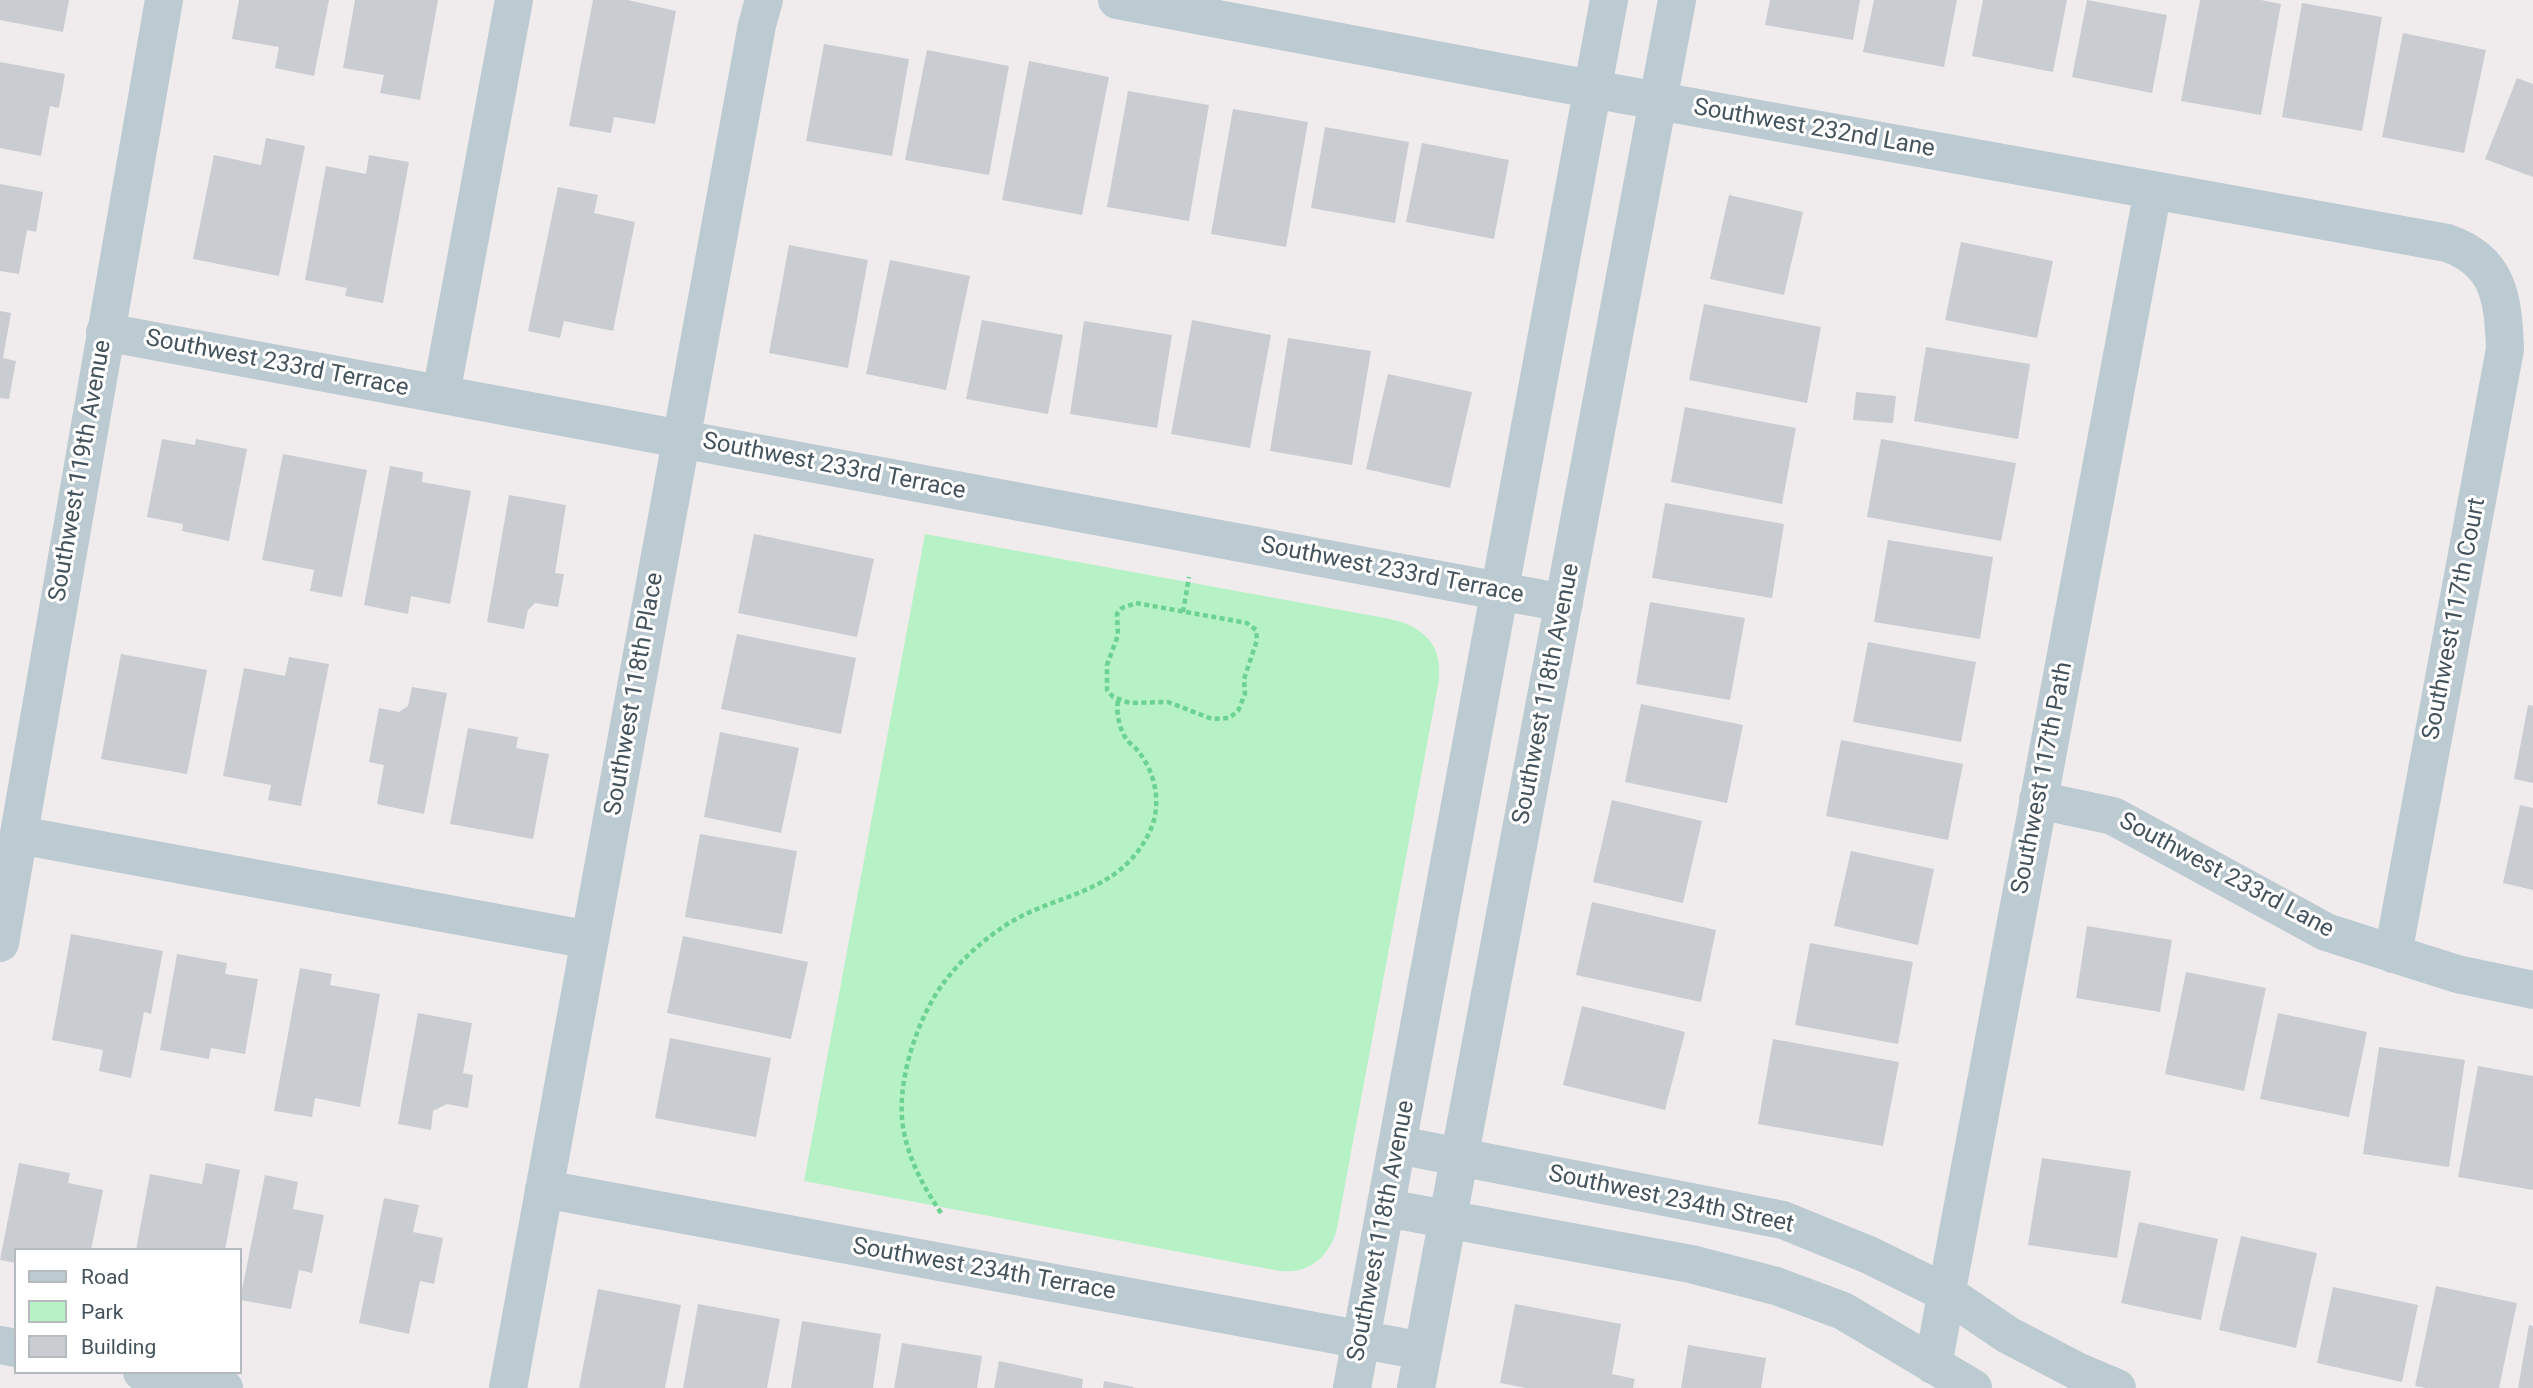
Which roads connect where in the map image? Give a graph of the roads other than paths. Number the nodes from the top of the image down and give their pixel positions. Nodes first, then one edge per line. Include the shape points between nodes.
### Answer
1 (164, 0) edge
2 (514, 0) edge
3 (764, 0) edge
4 (1117, 0) edge
5 (1609, 0) edge
6 (1677, 0) edge
7 (1593, 89) junction
8 (1658, 101) junction
9 (2153, 190) junction
10 (2495, 284) joint
11 (105, 332) junction
12 (441, 394) junction
13 (681, 439) junction
14 (1500, 591) junction
15 (1564, 603) junction
16 (2038, 800) junction
17 (19, 835) junction
18 (590, 940) junction
19 (0, 943) edge
20 (2393, 954) junction
21 (2533, 989) edge
22 (1398, 1145) junction
23 (1460, 1157) junction
24 (544, 1189) junction
25 (1387, 1208) junction
26 (1448, 1220) junction
27 (1946, 1293) junction
28 (1361, 1339) junction
29 (1423, 1351) junction
30 (1933, 1365) junction
31 (152, 1374) edge
32 (224, 1388) edge
33 (508, 1388) edge
34 (1352, 1388) edge
35 (1416, 1388) edge
36 (1973, 1388) edge
37 (2117, 1388) edge

1 - 11 street, Southwest 119th Avenue
2 - 12 street
3 - 13 street, Southwest 118th Place
4 - 7 street, Southwest 232nd Lane
5 - 7 street, Southwest 118th Avenue
6 - 8 street, Southwest 118th Avenue
7 - 8 street, Southwest 232nd Lane
7 - 14 street, Southwest 118th Avenue
8 - 9 street, Southwest 232nd Lane
8 - 15 street, Southwest 118th Avenue
9 - 10 street, Southwest 232nd Lane via 2446,243 2479,259
9 - 16 street, Southwest 117th Path
10 - 20 street, Southwest 117th Court via 2504,313 2505,349
11 - 12 street, Southwest 233rd Terrace
11 - 17 street, Southwest 119th Avenue
12 - 13 street, Southwest 233rd Terrace
13 - 14 street, Southwest 233rd Terrace
13 - 18 street, Southwest 118th Place
14 - 15 street, Southwest 233rd Terrace
14 - 22 street, Southwest 118th Avenue
15 - 23 street, Southwest 118th Avenue
16 - 20 street, Southwest 233rd Lane via 2113,816 2326,932
16 - 27 street, Southwest 117th Path
17 - 18 street
17 - 19 street, Southwest 119th Avenue
18 - 24 street, Southwest 118th Place
20 - 21 street, Southwest 233rd Lane via 2457,974
22 - 23 street, Southwest 234th Street
22 - 25 street, Southwest 118th Avenue
23 - 26 street, Southwest 118th Avenue
23 - 27 street, Southwest 234th Street via 1783,1220
24 - 28 street, Southwest 234th Terrace
24 - 33 street, Southwest 118th Place
25 - 26 street
25 - 28 street, Southwest 118th Avenue
26 - 29 street, Southwest 118th Avenue
26 - 30 street via 1691,1264 1776,1286 1843,1311
27 - 30 street, Southwest 117th Path
27 - 37 street, Southwest 234th Street via 2008,1335
28 - 29 street, Southwest 234th Terrace
28 - 34 street, Southwest 118th Avenue
29 - 35 street, Southwest 118th Avenue
30 - 36 street
31 - 32 street

